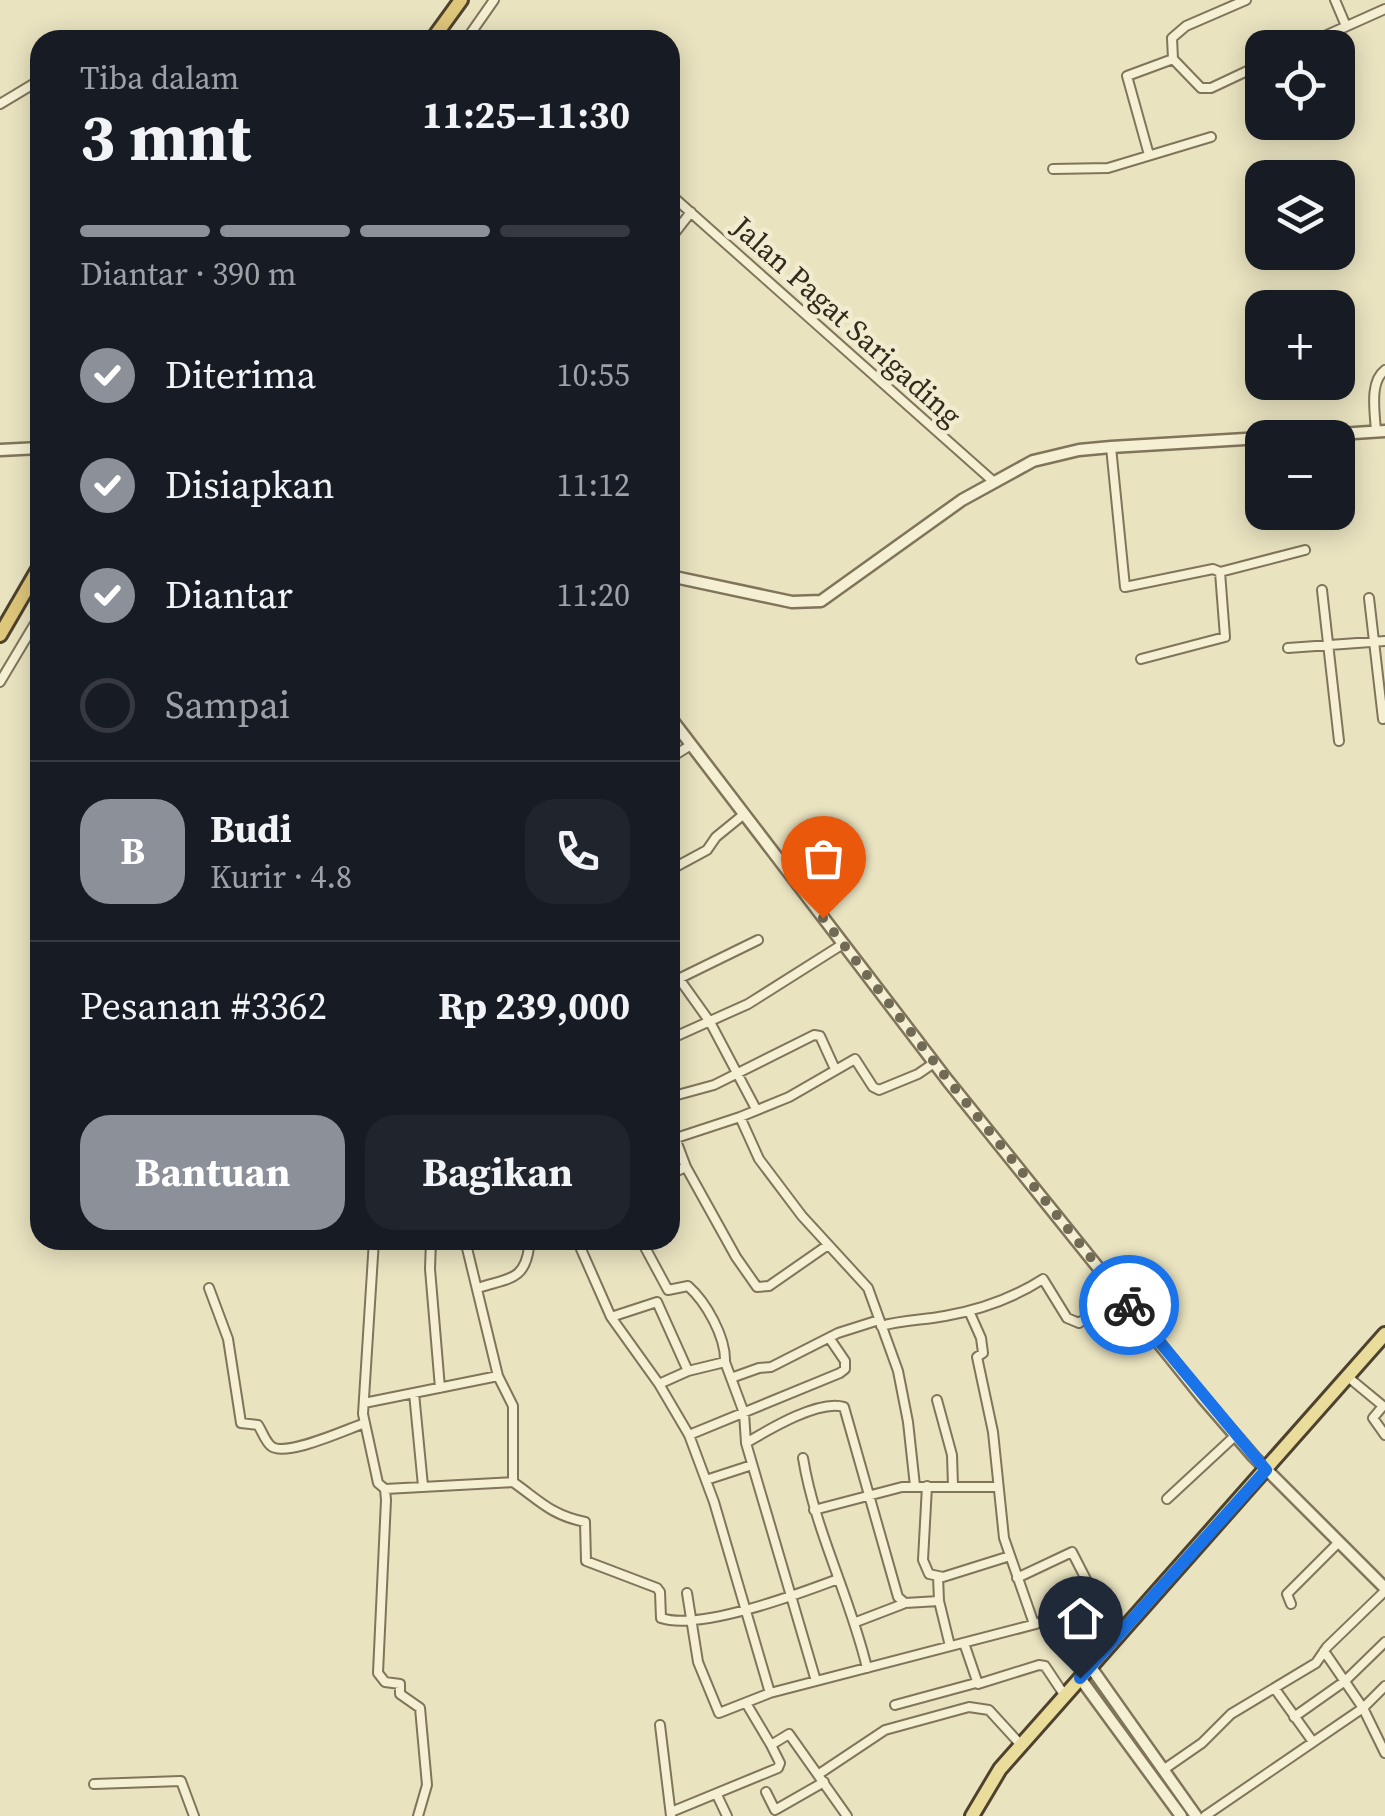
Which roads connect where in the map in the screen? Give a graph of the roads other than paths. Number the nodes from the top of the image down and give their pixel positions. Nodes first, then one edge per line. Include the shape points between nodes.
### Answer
1 (461, 0) edge
2 (494, 0) edge
3 (1246, 0) edge
4 (1334, 0) edge
5 (1385, 9) edge
6 (1346, 26) junction
7 (439, 30) edge
8 (473, 30) edge
9 (1337, 30) edge
10 (1173, 58) junction
11 (1245, 72) edge
12 (30, 86) edge
13 (0, 104) edge
14 (1211, 137) dead end
15 (1150, 156) junction
16 (1053, 169) dead end
17 (680, 203) edge
18 (691, 212) junction
19 (680, 226) edge
20 (1385, 370) edge
21 (1380, 432) edge
22 (1355, 433) edge
23 (1245, 439) edge
24 (1111, 447) junction
25 (30, 448) edge
26 (0, 450) edge
27 (994, 482) junction
28 (1305, 550) dead end
29 (1220, 572) junction
30 (680, 578) edge
31 (30, 583) edge
32 (1322, 590) dead end
33 (1369, 598) dead end
34 (30, 632) edge
35 (0, 635) edge
36 (1385, 641) edge
37 (1372, 642) junction
38 (1329, 646) junction
39 (1288, 648) dead end
40 (1141, 659) dead end
41 (0, 682) edge
42 (1382, 719) dead end
43 (680, 730) edge
44 (1338, 741) dead end
45 (691, 745) junction
46 (680, 752) edge
47 (744, 815) junction
48 (680, 865) edge
49 (758, 940) dead end
50 (843, 944) junction
51 (680, 979) edge
52 (680, 988) edge
53 (710, 1022) junction
54 (680, 1036) edge
55 (934, 1062) junction
56 (835, 1069) junction
57 (736, 1074) junction
58 (680, 1094) edge
59 (756, 1109) junction
60 (740, 1117) junction
61 (680, 1137) edge
62 (680, 1154) edge
63 (686, 1167) junction
64 (680, 1170) edge
65 (828, 1245) junction
66 (372, 1250) edge
67 (431, 1250) edge
68 (466, 1250) edge
69 (528, 1250) edge
70 (581, 1250) edge
71 (646, 1250) edge
72 (208, 1288) dead end
73 (478, 1288) junction
74 (1119, 1292) junction
75 (970, 1310) junction
76 (610, 1317) junction
77 (880, 1323) junction
78 (1385, 1334) edge
79 (830, 1339) junction
80 (724, 1362) junction
81 (688, 1371) junction
82 (498, 1376) junction
83 (1348, 1377) junction
84 (731, 1378) junction
85 (659, 1384) junction
86 (440, 1388) junction
87 (414, 1393) junction
88 (936, 1400) dead end
89 (364, 1403) junction
90 (744, 1413) junction
91 (365, 1424) junction
92 (689, 1435) junction
93 (1385, 1435) edge
94 (1236, 1436) junction
95 (746, 1443) junction
96 (803, 1458) dead end
97 (752, 1465) junction
98 (1266, 1470) junction
99 (706, 1480) junction
100 (513, 1482) junction
101 (423, 1486) junction
102 (915, 1486) junction
103 (927, 1486) junction
104 (953, 1486) junction
105 (998, 1487) junction
106 (386, 1488) junction
107 (866, 1494) junction
108 (1168, 1499) dead end
109 (814, 1510) junction
110 (1339, 1542) junction
111 (1010, 1556) junction
112 (938, 1576) junction
113 (838, 1578) junction
114 (1018, 1578) junction
115 (1385, 1590) edge
116 (687, 1594) dead end
117 (1094, 1596) junction
118 (792, 1597) junction
119 (939, 1601) junction
120 (905, 1604) junction
121 (1291, 1604) dead end
122 (745, 1609) junction
123 (692, 1621) junction
124 (856, 1622) junction
125 (1034, 1624) junction
126 (1116, 1638) junction
127 (1385, 1642) edge
128 (964, 1643) junction
129 (950, 1646) junction
130 (1324, 1652) junction
131 (1090, 1666) junction
132 (867, 1668) junction
133 (1080, 1678) junction
134 (816, 1681) junction
135 (1345, 1682) junction
136 (976, 1683) junction
137 (1385, 1686) edge
138 (1275, 1689) junction
139 (770, 1693) junction
140 (1065, 1696) junction
141 (746, 1703) junction
142 (896, 1704) dead end
143 (1362, 1708) junction
144 (1294, 1717) junction
145 (660, 1725) dead end
146 (1312, 1742) junction
147 (771, 1745) junction
148 (1021, 1745) junction
149 (1151, 1753) junction
150 (1385, 1753) edge
151 (1140, 1762) junction
152 (1163, 1770) junction
153 (822, 1778) junction
154 (94, 1784) dead end
155 (766, 1792) dead end
156 (717, 1795) junction
157 (776, 1813) edge
158 (671, 1814) edge
159 (194, 1816) edge
160 (418, 1816) edge
161 (728, 1816) edge
162 (847, 1816) edge
163 (972, 1816) edge
164 (1181, 1816) edge
165 (1196, 1816) edge
166 (1205, 1816) edge

1 - 7 highway
2 - 8 street
3 - 10 street via 1177,32
4 - 6 street
5 - 6 street
6 - 9 street
10 - 11 street via 1201,88
10 - 15 street via 1127,76
12 - 13 street
14 - 15 street
15 - 16 street via 1108,168
17 - 18 street, Jalan Pagat Sarigading
18 - 19 street
18 - 27 street, Jalan Pagat Sarigading
20 - 21 street via 1375,383
21 - 22 street
23 - 24 street
24 - 27 street via 1034,462
24 - 29 street via 1125,587
25 - 26 street
27 - 30 street via 820,600 792,602
28 - 29 street
29 - 40 street via 1224,636
31 - 35 highway
32 - 38 street
33 - 37 street
34 - 41 street
36 - 37 street
37 - 38 street
37 - 42 street
38 - 39 street
38 - 44 street
43 - 45 street
45 - 46 street
45 - 47 street
47 - 48 street via 707,850
47 - 50 street
49 - 51 street
50 - 53 street
50 - 55 street
52 - 53 street
53 - 54 street
53 - 57 street
55 - 56 street via 878,1090 858,1060
55 - 74 street
56 - 57 street via 818,1035
56 - 59 street
57 - 58 street
57 - 59 street
59 - 60 street
60 - 61 street
60 - 65 street via 759,1159
62 - 63 street
63 - 64 street
63 - 65 street via 757,1288
65 - 77 street via 868,1288
66 - 89 street
67 - 86 street
68 - 73 street
69 - 73 street via 523,1271
70 - 76 street
71 - 80 street via 668,1290 688,1286 703,1303
72 - 91 street via 228,1339 241,1423 258,1425 281,1450
73 - 82 street
74 - 75 street via 1079,1324 1067,1318 1045,1279
74 - 94 street
75 - 77 street
75 - 105 street via 981,1338 983,1354 977,1357
76 - 81 street via 656,1301
76 - 85 street
77 - 79 street
77 - 102 street via 898,1371
78 - 83 main road
79 - 84 street
79 - 90 street via 845,1369
80 - 81 street
80 - 84 street
81 - 85 street
82 - 86 street
82 - 100 street via 514,1414
83 - 93 street via 1383,1406 1373,1418
83 - 98 main road
84 - 90 street
85 - 92 street
86 - 87 street
87 - 89 street
87 - 101 street
88 - 104 street via 952,1455
89 - 91 street
90 - 92 street
90 - 95 street
91 - 106 street via 378,1483
92 - 99 street
94 - 98 street
94 - 108 street
95 - 97 street
95 - 107 street via 817,1409 842,1405
96 - 109 street
97 - 99 street
97 - 118 street
98 - 110 street
98 - 126 main road
99 - 122 street
100 - 101 street
100 - 123 street via 566,1520 584,1522 586,1561 656,1588 665,1620
101 - 106 street
102 - 103 street
102 - 107 street
103 - 104 street
103 - 112 street via 924,1560 929,1574
104 - 105 street
105 - 111 street
106 - 160 street via 378,1673 400,1684 400,1694 420,1708 426,1786
107 - 109 street
107 - 120 street
109 - 113 street
110 - 115 street
110 - 121 street via 1287,1594
111 - 112 street
111 - 114 street
112 - 119 street
113 - 118 street
113 - 124 street
114 - 117 street via 1072,1552
114 - 125 street
115 - 130 street
116 - 123 street
117 - 125 street
117 - 126 street
118 - 122 street
118 - 134 street
119 - 120 street
119 - 129 street
120 - 124 street
122 - 123 street
122 - 139 street
123 - 141 street via 698,1662 717,1712
124 - 132 street
125 - 128 street
126 - 131 main road
127 - 135 street
128 - 129 street
128 - 136 street
129 - 132 street
130 - 135 street
130 - 138 street
131 - 133 main road
131 - 149 street
132 - 134 street
133 - 140 main road
133 - 151 street
134 - 139 street
135 - 143 street
135 - 144 street
136 - 140 street via 1039,1664
136 - 142 street
137 - 143 street
138 - 144 street
138 - 152 street
139 - 141 street
140 - 148 main road
141 - 147 street
143 - 146 street
143 - 150 street
144 - 146 street
145 - 158 street
146 - 166 street
147 - 153 street via 788,1734
147 - 156 street via 778,1768
148 - 153 street via 989,1710 969,1707 885,1730
148 - 163 main road
149 - 151 street
149 - 152 street
151 - 164 street
152 - 165 street
153 - 157 street
153 - 162 street
154 - 159 street via 181,1781
155 - 157 street
156 - 158 street
156 - 161 street

